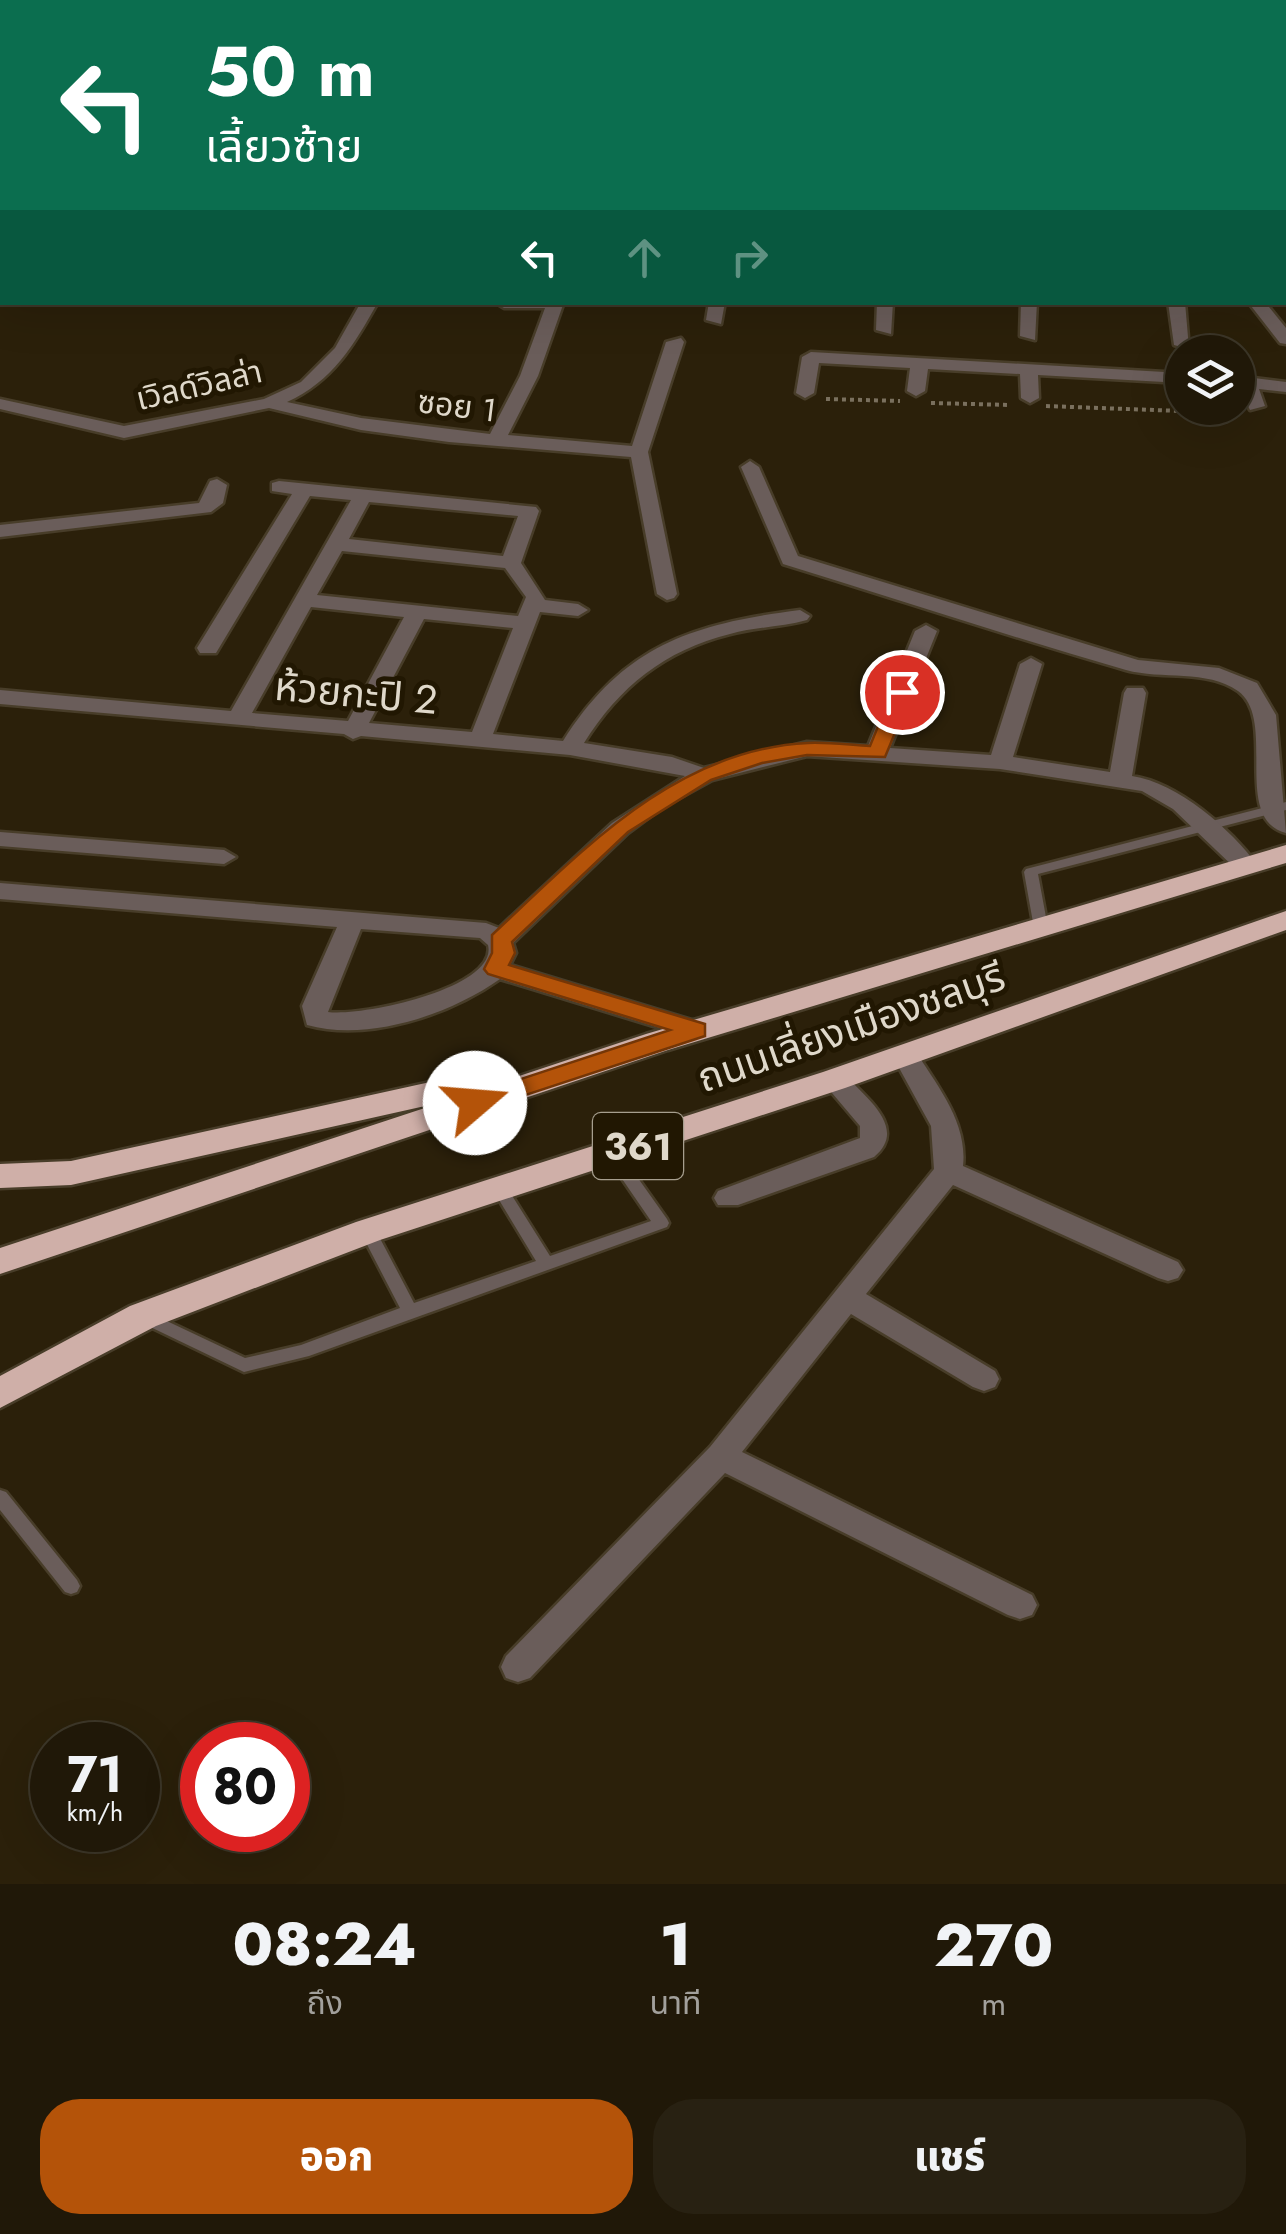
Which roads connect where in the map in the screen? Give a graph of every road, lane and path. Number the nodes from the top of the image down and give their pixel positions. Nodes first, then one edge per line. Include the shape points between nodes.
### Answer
1 (368, 305) edge
2 (555, 305) edge
3 (885, 305) edge
4 (1029, 305) edge
5 (1176, 305) edge
6 (1258, 305) edge
7 (885, 330) dead end
8 (1181, 335) edge
9 (1029, 336) dead end
10 (1286, 339) edge
11 (675, 342) dead end
12 (920, 363) junction
13 (1029, 369) junction
14 (1137, 375) junction
15 (1165, 377) edge
16 (1255, 382) edge
17 (1286, 383) edge
18 (916, 391) dead end
19 (805, 393) dead end
20 (1030, 398) dead end
21 (1144, 401) dead end
22 (269, 403) junction
23 (0, 404) edge
24 (496, 441) junction
25 (639, 452) junction
26 (750, 467) dead end
27 (217, 486) dead end
28 (279, 487) dead end
29 (304, 490) junction
30 (363, 496) junction
31 (0, 532) edge
32 (336, 544) junction
33 (511, 563) junction
34 (666, 594) dead end
35 (301, 600) junction
36 (578, 610) dead end
37 (417, 612) junction
38 (530, 614) junction
39 (800, 616) dead end
40 (926, 631) dead end
41 (208, 648) dead end
42 (1031, 664) dead end
43 (1135, 693) dead end
44 (0, 698) edge
45 (237, 720) junction
46 (353, 732) junction
47 (479, 742) junction
48 (570, 748) junction
49 (878, 752) junction
50 (1000, 762) junction
51 (704, 775) junction
52 (1120, 780) junction
53 (1281, 814) edge
54 (1207, 826) junction
55 (0, 839) edge
56 (1286, 854) edge
57 (224, 857) dead end
58 (1246, 866) junction
59 (0, 891) edge
60 (353, 919) junction
61 (1286, 920) edge
62 (1041, 928) junction
63 (500, 940) junction
64 (496, 969) junction
65 (696, 1030) junction
66 (658, 1042) junction
67 (906, 1055) junction
68 (834, 1080) junction
69 (613, 1154) junction
70 (948, 1170) junction
71 (0, 1176) edge
72 (501, 1190) junction
73 (728, 1198) dead end
74 (368, 1231) junction
75 (0, 1262) edge
76 (547, 1265) junction
77 (1168, 1270) dead end
78 (849, 1298) junction
79 (410, 1310) junction
80 (143, 1316) junction
81 (984, 1379) dead end
82 (0, 1393) edge
83 (721, 1456) junction
84 (0, 1497) edge
85 (71, 1586) dead end
86 (1020, 1605) dead end
87 (518, 1667) dead end

1 - 22 street, เวิลด์วิลล่า via 342,352 308,386
2 - 24 street
3 - 7 street
4 - 9 street
5 - 8 street
6 - 10 street
11 - 25 street
12 - 13 street
12 - 18 street
12 - 19 street via 811,357
13 - 14 street
13 - 20 street
14 - 15 street
14 - 21 street
16 - 17 street
22 - 23 street, เวิลด์วิลล่า via 124,432
22 - 24 street, ซอย 1 via 361,424
24 - 25 street, ซอย 1
25 - 34 street
26 - 53 street via 790,560 1136,666 1219,674 1249,688 1265,715
27 - 31 street via 213,504 204,508
28 - 29 street
29 - 30 street
29 - 41 street
30 - 32 street
30 - 33 street via 529,510
32 - 33 street
32 - 35 street
33 - 38 street via 536,598
35 - 37 street
35 - 45 street
36 - 38 street
37 - 38 street
37 - 46 street
38 - 47 street
39 - 48 street via 704,630 663,650 600,702
40 - 49 street
42 - 50 street
43 - 52 street
44 - 45 street, ห้วยกะปิ 2
45 - 46 street, ห้วยกะปิ 2
46 - 47 street, ห้วยกะปิ 2
47 - 48 street, ห้วยกะปิ 2
48 - 51 street, ห้วยกะปิ 2
49 - 50 street
49 - 51 street via 807,749
50 - 52 street
51 - 63 street via 620,828
52 - 54 street via 1148,785
53 - 54 lane
54 - 58 street
54 - 62 lane via 1031,872
55 - 57 street
56 - 58 highway, ถนนเลี่ยงเมืองชลบุรี / 361
58 - 62 highway, ถนนเลี่ยงเมืองชลบุรี / 361
59 - 60 street
60 - 63 street via 486,931
60 - 64 street via 315,1006 316,1019 334,1025 429,1004 476,986
61 - 67 highway, ถนนเลี่ยงเมืองชลบุรี / 361
62 - 65 highway, ถนนเลี่ยงเมืองชลบุรี / 361
63 - 64 street
64 - 65 street
65 - 66 highway, ถนนเลี่ยงเมืองชลบุรี / 361
66 - 71 highway via 71,1174
66 - 75 highway, 361
67 - 68 highway, ถนนเลี่ยงเมืองชลบุรี / 361
67 - 70 street via 946,1128 953,1150
68 - 69 highway, ถนนเลี่ยงเมืองชลบุรี / 361
68 - 73 street via 874,1124 874,1142
69 - 72 highway, ถนนเลี่ยงเมืองชลบุรี / 361
69 - 76 lane via 661,1223
70 - 77 street
70 - 78 street
72 - 74 highway, ถนนเลี่ยงเมืองชลบุรี / 361
72 - 76 lane
74 - 79 lane
74 - 80 highway, ถนนเลี่ยงเมืองชลบุรี / 361
76 - 79 lane
78 - 81 street
78 - 83 street
79 - 80 lane via 244,1366
80 - 82 highway, ถนนเลี่ยงเมืองชลบุรี / 361
83 - 86 street
83 - 87 street
84 - 85 lane

